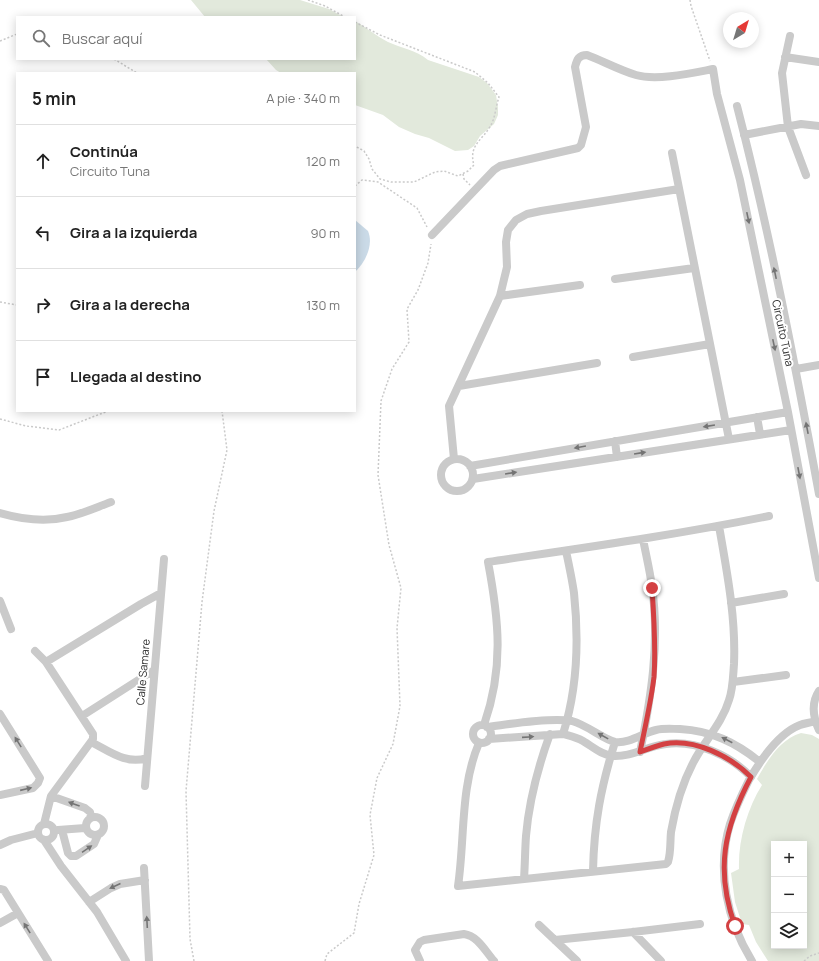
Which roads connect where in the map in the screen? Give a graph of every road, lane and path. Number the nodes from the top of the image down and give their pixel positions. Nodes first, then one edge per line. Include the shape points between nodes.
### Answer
1 (308, 0) edge
2 (690, 0) edge
3 (343, 16) edge
4 (356, 23) edge
5 (16, 34) edge
6 (790, 36) dead end
7 (0, 41) edge
8 (785, 57) junction
9 (116, 60) edge
10 (819, 62) edge
11 (713, 69) junction
12 (135, 72) edge
13 (737, 106) dead end
14 (819, 126) edge
15 (788, 127) junction
16 (744, 135) junction
17 (356, 147) edge
18 (672, 153) dead end
19 (462, 174) junction
20 (806, 175) dead end
21 (755, 177) junction
22 (380, 179) junction
23 (740, 180) junction
24 (378, 182) junction
25 (356, 185) edge
26 (476, 189) junction
27 (679, 189) junction
28 (432, 235) junction
29 (694, 268) junction
30 (615, 279) dead end
31 (580, 285) dead end
32 (500, 296) junction
33 (0, 302) edge
34 (16, 305) edge
35 (710, 344) junction
36 (633, 357) dead end
37 (597, 363) dead end
38 (819, 365) edge
39 (796, 369) junction
40 (459, 386) junction
41 (105, 412) edge
42 (222, 412) edge
43 (788, 412) junction
44 (757, 417) junction
45 (0, 419) edge
46 (726, 423) junction
47 (791, 430) junction
48 (760, 434) junction
49 (729, 439) junction
50 (615, 441) junction
51 (617, 457) junction
52 (454, 460) junction
53 (470, 466) junction
54 (473, 479) junction
55 (819, 494) edge
56 (111, 502) dead end
57 (0, 514) edge
58 (769, 516) dead end
59 (719, 526) junction
60 (643, 539) junction
61 (566, 551) junction
62 (164, 560) dead end
63 (819, 578) edge
64 (161, 593) junction
65 (784, 594) dead end
66 (0, 601) edge
67 (732, 603) junction
68 (11, 629) dead end
69 (35, 651) dead end
70 (46, 662) junction
71 (154, 670) junction
72 (786, 674) dead end
73 (733, 682) junction
74 (819, 691) edge
75 (0, 714) edge
76 (82, 716) junction
77 (567, 720) junction
78 (815, 721) junction
79 (486, 726) junction
80 (819, 730) edge
81 (550, 734) junction
82 (563, 734) junction
83 (644, 734) junction
84 (712, 734) junction
85 (489, 740) junction
86 (91, 742) junction
87 (615, 742) junction
88 (479, 743) junction
89 (703, 748) junction
90 (640, 752) junction
91 (611, 756) junction
92 (147, 758) junction
93 (760, 762) junction
94 (751, 777) junction
95 (145, 786) dead end
96 (0, 795) edge
97 (51, 796) junction
98 (91, 817) junction
99 (44, 824) junction
100 (85, 828) junction
101 (58, 830) junction
102 (38, 834) junction
103 (98, 835) junction
104 (44, 840) junction
105 (0, 845) edge
106 (144, 868) dead end
107 (593, 871) junction
108 (524, 879) junction
109 (145, 880) junction
110 (0, 889) edge
111 (89, 902) junction
112 (18, 913) junction
113 (0, 923) edge
114 (700, 924) dead end
115 (539, 925) dead end
116 (633, 932) junction
117 (555, 940) junction
118 (819, 953) edge
119 (48, 961) edge
120 (126, 961) edge
121 (149, 961) edge
122 (194, 961) edge
123 (324, 961) edge
124 (420, 961) edge
125 (494, 961) edge
126 (577, 961) edge
127 (661, 961) edge
128 (752, 961) edge
129 (804, 961) edge

1 - 3 path
2 - 11 path
4 - 19 path via 386,38 475,72 499,97 491,125 477,142 472,157 474,165
5 - 7 path
6 - 8 street
8 - 10 street
8 - 15 street via 782,73
9 - 12 path
11 - 23 street, Circuito Tuna via 717,94
11 - 26 street via 680,76 644,76 635,75 587,54 582,55 575,66 586,127 581,145 573,150 506,163 494,170
13 - 16 street, Circuito Tuna
14 - 15 street via 801,124
15 - 16 street
15 - 20 street
16 - 21 street, Circuito Tuna
17 - 22 path via 364,151
18 - 27 street
19 - 22 path via 458,176 435,172 414,182 391,182
19 - 26 path via 469,185
21 - 23 street
39 -> 21 street, Circuito Tuna
22 - 24 path
23 -> 43 street, Circuito Tuna
24 - 25 path via 362,180
24 - 28 path via 416,208
26 - 28 street
27 - 29 street
27 - 32 street via 541,211 516,220 508,230 507,267
28 - 123 path via 428,264 418,290 407,308 409,342 392,369 381,401 378,475 389,545 401,588 397,628 400,706 393,744 377,778 370,815 374,855 359,904 354,933 327,954
29 - 30 street
29 - 35 street
31 - 32 street
32 - 40 street
33 - 34 path
35 - 36 street
35 - 46 street
37 - 40 street
38 - 39 street
55 -> 39 street, Circuito Tuna
40 - 52 street via 449,406
41 - 45 path via 60,430 26,426
42 - 122 path via 227,450 214,511 202,602 186,791 190,939
43 - 44 street
43 - 47 street, Circuito Tuna
44 - 46 street
44 - 48 street
46 - 49 street
46 -> 50 street
47 - 48 street
47 -> 63 street, Circuito Tuna
48 - 49 street
51 -> 49 street
50 - 51 street
50 -> 53 street
54 -> 51 street
52 - 53 street via 463,460
52 - 54 street via 443,467 441,476 444,484 451,490 460,491 468,487
53 - 54 street
56 - 57 street via 66,518 40,520
58 - 59 street
59 - 60 street
59 - 67 street
60 - 61 street
60 - 83 street via 652,588 655,627 654,676
61 - 77 street via 574,593 576,637 575,673
61 - 79 street via 488,562 496,602 498,646 496,678
62 - 64 street, Calle Samare
64 - 70 street
64 - 71 street, Calle Samare
65 - 67 street
66 - 68 street
67 - 73 street via 735,642
69 - 70 street
70 - 76 street
71 - 76 street
71 - 92 street, Calle Samare
72 - 73 street
73 - 84 street via 730,700
74 - 78 street via 814,708
96 -> 75 street via 33,788 40,778
76 - 86 street via 93,734
77 - 79 street
77 - 82 street
87 -> 77 street via 585,726
78 - 80 street
78 - 93 street via 800,725 789,732
79 - 85 street via 490,732
79 - 88 street via 478,726 473,730 472,736
81 - 82 street
85 -> 81 street
81 - 108 street via 532,800 526,836
82 - 91 street
83 - 84 street via 672,729
83 - 87 street
83 - 90 street
84 - 89 street
93 -> 84 street via 742,749
85 - 88 street
86 - 92 street via 126,760
86 - 97 street
87 - 91 street
88 - 108 street via 470,770 458,886
89 - 90 street via 665,744
89 - 94 street via 726,758
89 - 107 street via 693,762 676,808 668,862
90 - 91 street via 626,756
91 - 107 street via 597,815
92 - 95 street, Calle Samare
93 - 94 street
94 - 128 street via 730,825 724,855 728,907 739,937
98 -> 97 street via 85,808
97 - 99 street
98 - 100 street via 86,821
98 - 103 street via 103,822 103,831
99 - 101 street
99 - 102 street via 39,828
100 - 101 street
100 - 103 street via 88,833
101 -> 103 street via 71,856 76,856 94,844
101 - 104 street via 50,839
102 - 104 street
102 - 105 street
104 - 111 street
106 - 109 street
107 - 108 street
109 -> 111 street via 120,884
121 -> 109 street
110 - 112 street via 4,890
111 - 120 street
112 - 113 street
119 -> 112 street
114 - 116 street
115 - 117 street
116 - 117 street
116 - 127 street
117 - 126 street
118 - 129 path
124 - 125 street via 416,950 420,942 464,934 475,938

